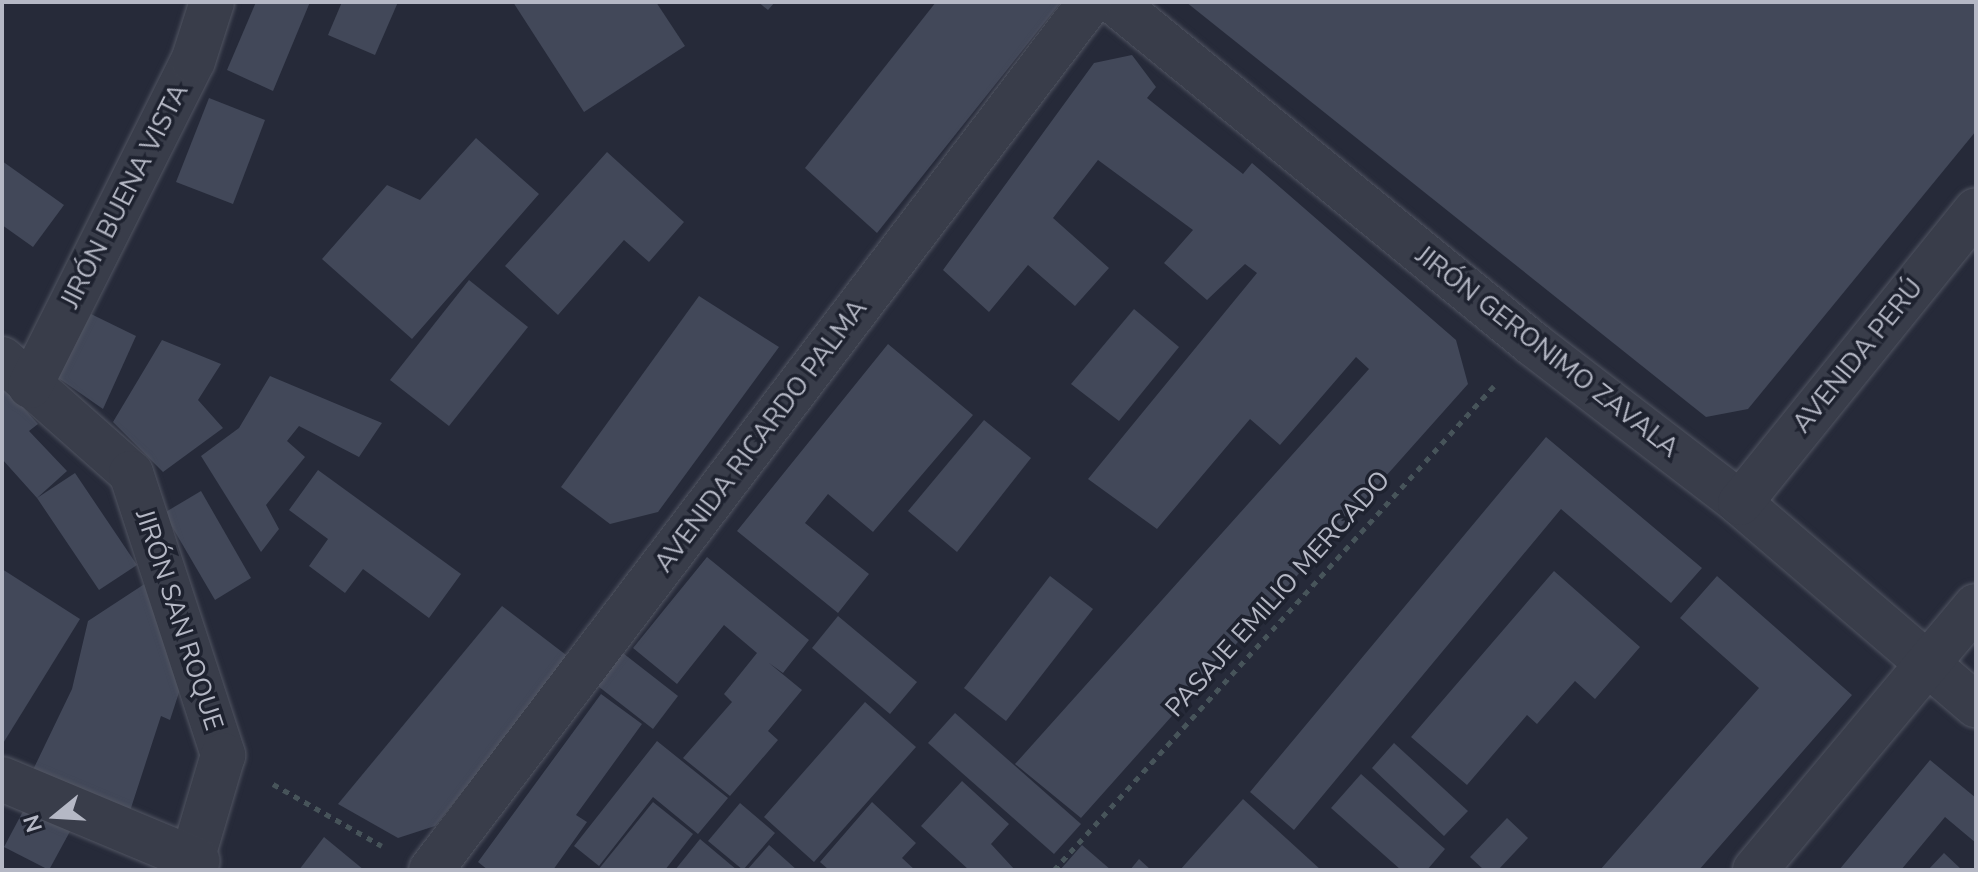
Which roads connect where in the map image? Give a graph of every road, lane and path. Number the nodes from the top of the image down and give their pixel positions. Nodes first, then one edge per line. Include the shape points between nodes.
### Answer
1 (212, 2) edge
2 (1090, 2) edge
3 (1114, 2) edge
4 (1976, 210) edge
5 (1533, 344) junction
6 (16, 373) edge
7 (1740, 503) junction
8 (1976, 606) edge
9 (1929, 662) junction
10 (1976, 705) edge
11 (223, 755) junction
12 (2, 779) edge
13 (415, 862) edge
14 (194, 865) edge
15 (1054, 870) edge
16 (1755, 870) edge

1 - 6 street, JIRÓN BUENA VISTA via 193,61
2 - 13 street, AVENIDA RICARDO PALMA
3 - 5 street, JIRÓN GERONIMO ZAVALA
4 - 7 street, AVENIDA PERÚ
5 - 7 street, JIRÓN GERONIMO ZAVALA
5 - 15 path, PASAJE EMILIO MERCADO
6 - 11 street, JIRÓN SAN ROQUE via 131,473
7 - 9 street, JIRÓN GERONIMO ZAVALA
8 - 9 street
9 - 10 street, JIRÓN GERONIMO ZAVALA
9 - 16 street
11 - 13 path, JIRÓN SAN ROQUE
11 - 14 street
12 - 14 street

